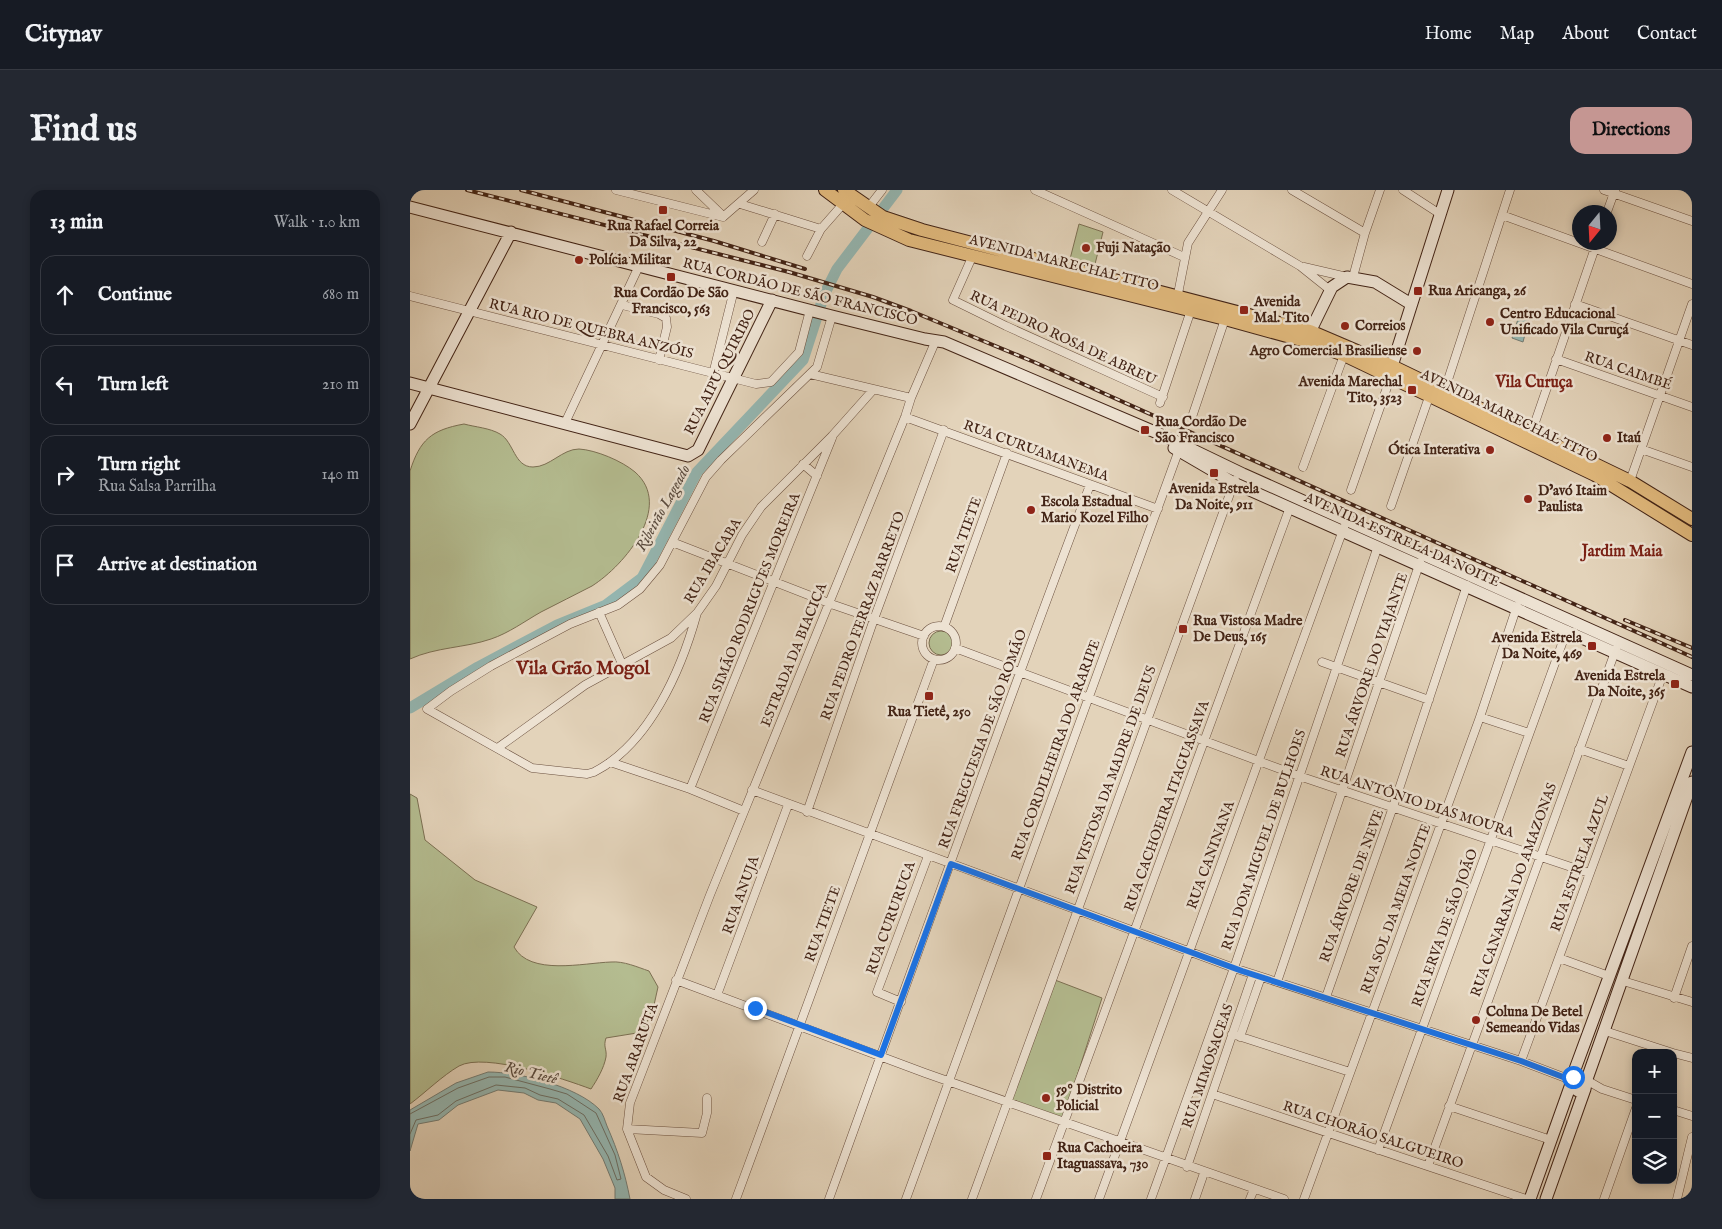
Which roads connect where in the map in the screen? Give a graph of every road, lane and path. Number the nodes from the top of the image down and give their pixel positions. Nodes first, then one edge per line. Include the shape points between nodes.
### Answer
1 (616, 190) edge
2 (696, 190) edge
3 (754, 190) edge
4 (825, 190) edge
5 (844, 190) edge
6 (882, 190) edge
7 (1035, 190) edge
8 (1172, 190) edge
9 (1222, 190) edge
10 (1292, 190) edge
11 (1380, 190) edge
12 (1403, 190) edge
13 (1448, 190) edge
14 (1510, 190) edge
15 (1604, 190) edge
16 (1615, 192) edge
17 (740, 204) junction
18 (843, 204) junction
19 (1610, 205) edge
20 (410, 207) edge
21 (1209, 212) junction
22 (775, 214) junction
23 (1440, 214) junction
24 (1502, 215) junction
25 (873, 216) junction
26 (723, 217) junction
27 (1692, 221) edge
28 (821, 229) junction
29 (511, 232) junction
30 (1365, 233) junction
31 (1572, 238) edge
32 (762, 242) dead end
33 (1595, 250) edge
34 (1606, 250) edge
35 (973, 255) junction
36 (807, 256) dead end
37 (1184, 257) junction
38 (639, 266) junction
39 (1300, 266) junction
40 (1350, 277) junction
41 (1692, 284) edge
42 (734, 290) junction
43 (1330, 290) junction
44 (410, 296) edge
45 (772, 300) junction
46 (1176, 301) junction
47 (1410, 304) junction
48 (1575, 304) junction
49 (1692, 304) edge
50 (622, 305) junction
51 (1191, 310) junction
52 (812, 311) junction
53 (470, 312) junction
54 (830, 316) junction
55 (1226, 319) junction
56 (1308, 336) junction
57 (936, 340) junction
58 (1680, 341) junction
59 (601, 345) junction
60 (1692, 345) edge
61 (1344, 354) junction
62 (1556, 358) junction
63 (659, 360) junction
64 (1392, 371) junction
65 (713, 374) junction
66 (810, 374) junction
67 (733, 379) junction
68 (410, 383) edge
69 (429, 388) junction
70 (873, 390) junction
71 (1444, 392) junction
72 (1430, 394) junction
73 (1660, 396) junction
74 (911, 398) junction
75 (1692, 407) edge
76 (905, 417) junction
77 (1192, 417) dead end
78 (564, 423) junction
79 (410, 424) edge
80 (944, 430) junction
81 (832, 436) junction
82 (1530, 438) junction
83 (1180, 447) junction
84 (1642, 449) junction
85 (1007, 452) junction
86 (803, 464) junction
87 (1692, 467) edge
88 (1303, 468) dead end
89 (817, 476) junction
90 (1236, 477) junction
91 (1630, 481) junction
92 (1608, 482) junction
93 (1090, 485) junction
94 (1351, 490) dead end
95 (1391, 506) dead end
96 (1290, 507) junction
97 (1158, 509) junction
98 (1692, 519) edge
99 (1344, 525) junction
100 (1692, 535) edge
101 (672, 542) junction
102 (1378, 546) junction
103 (1421, 559) junction
104 (727, 564) junction
105 (774, 581) junction
106 (1467, 585) junction
107 (1518, 602) junction
108 (828, 603) junction
109 (599, 612) junction
110 (697, 613) junction
111 (874, 618) junction
112 (944, 627) junction
113 (682, 628) junction
114 (1567, 630) junction
115 (691, 635) junction
116 (924, 636) junction
117 (1617, 647) junction
118 (955, 648) junction
119 (934, 658) junction
120 (1322, 662) dead end
121 (622, 664) junction
122 (1336, 668) junction
123 (1019, 671) junction
124 (1663, 674) junction
125 (1692, 675) edge
126 (1379, 683) junction
127 (1692, 687) edge
128 (1089, 697) junction
129 (1429, 700) junction
130 (1480, 717) junction
131 (1147, 718) junction
132 (1529, 733) junction
133 (1204, 740) junction
134 (499, 747) junction
135 (1579, 749) junction
136 (1692, 752) edge
137 (1258, 760) junction
138 (610, 762) junction
139 (1629, 766) junction
140 (1299, 776) junction
141 (1692, 782) edge
142 (690, 789) junction
143 (752, 790) junction
144 (1342, 791) junction
145 (788, 805) junction
146 (1393, 807) junction
147 (744, 810) junction
148 (807, 812) junction
149 (1441, 823) junction
150 (868, 834) junction
151 (1491, 840) junction
152 (928, 856) junction
153 (1540, 856) junction
154 (1659, 858) junction
155 (951, 864) junction
156 (1590, 873) junction
157 (1019, 889) junction
158 (1077, 911) junction
159 (1135, 932) junction
160 (1692, 946) edge
161 (1189, 951) junction
162 (1559, 958) junction
163 (1234, 968) junction
164 (1253, 974) junction
165 (1609, 976) junction
166 (1261, 977) junction
167 (676, 980) junction
168 (1622, 980) junction
169 (1277, 982) junction
170 (717, 995) junction
171 (1326, 997) junction
172 (1674, 998) junction
173 (901, 1002) junction
174 (1692, 1002) edge
175 (1372, 1012) junction
176 (800, 1025) junction
177 (1422, 1029) junction
178 (1605, 1031) junction
179 (1236, 1035) junction
180 (1471, 1045) junction
181 (1661, 1049) edge
182 (1677, 1054) edge
183 (881, 1055) junction
184 (1692, 1058) edge
185 (1521, 1061) junction
186 (1350, 1072) junction
187 (1572, 1080) junction
188 (948, 1081) junction
189 (1587, 1084) junction
190 (1212, 1094) junction
191 (707, 1098) dead end
192 (1632, 1099) edge
193 (1008, 1102) junction
194 (1449, 1106) junction
195 (1677, 1111) edge
196 (1692, 1116) edge
197 (1632, 1119) edge
198 (1064, 1123) junction
199 (627, 1129) junction
200 (1327, 1133) junction
201 (1692, 1137) edge
202 (1551, 1140) junction
203 (1120, 1142) junction
204 (1378, 1150) junction
205 (1166, 1159) junction
206 (1187, 1166) junction
207 (1428, 1166) junction
208 (1204, 1173) junction
209 (1254, 1189) junction
210 (686, 1199) edge
211 (736, 1199) edge
212 (829, 1199) edge
213 (906, 1199) edge
214 (972, 1199) edge
215 (1036, 1199) edge
216 (1100, 1199) edge
217 (1151, 1199) edge
218 (1195, 1199) edge
219 (1250, 1199) edge
220 (1284, 1199) edge
221 (1304, 1199) edge
222 (1526, 1199) edge
223 (1530, 1199) edge
224 (1546, 1199) edge
225 (1604, 1199) edge
226 (1677, 1199) edge

1 - 26 street
2 - 26 street
3 - 17 street
4 - 18 main road, AVENIDA MARECHAL TITO
5 - 25 main road, AVENIDA MARECHAL TITO
6 - 25 street
7 - 37 street
8 - 21 street
9 - 21 street
10 - 30 street
11 - 30 street
12 - 23 street
13 - 23 street
14 - 24 street
15 - 16 street
16 - 19 street
16 - 27 street
17 - 22 street
17 - 26 street
18 - 25 main road, AVENIDA MARECHAL TITO
18 - 28 street
20 - 29 street, RUA CORDÃO DE SÃO FRANCISCO
21 - 37 street via 1191,237
21 - 39 street
22 - 28 street
22 - 32 street
23 - 47 street
24 - 31 street
24 - 71 street
25 - 35 main road, AVENIDA MARECHAL TITO via 909,240
25 - 46 main road, AVENIDA MARECHAL TITO
28 - 36 street
29 - 38 street, RUA CORDÃO DE SÃO FRANCISCO
29 - 53 street
30 - 40 street
33 - 48 street
34 - 41 street
35 - 46 main road, AVENIDA MARECHAL TITO
35 - 51 street, RUA PEDRO ROSA DE ABREU via 953,300 1161,400
37 - 46 street
38 - 42 street, RUA CORDÃO DE SÃO FRANCISCO
38 - 50 street
39 - 40 street
39 - 43 street
40 - 43 street via 1339,281
40 - 47 street via 1364,278 1385,287
42 - 45 street, RUA CORDÃO DE SÃO FRANCISCO
42 - 65 street
43 - 56 street
44 - 53 street, RUA RIO DE QUEBRA ANZÓIS
45 - 52 street, RUA CORDÃO DE SÃO FRANCISCO
45 - 67 street, RUA AIPU QUIRIBO
46 - 51 main road, AVENIDA MARECHAL TITO
46 - 56 main road, AVENIDA MARECHAL TITO
47 - 64 street
48 - 58 street
48 - 62 street
49 - 58 street
50 - 59 street
50 - 63 street via 666,318
51 - 55 main road, AVENIDA MARECHAL TITO
52 - 54 street, RUA CORDÃO DE SÃO FRANCISCO
52 - 67 street, RUA RIO DE QUEBRA ANZÓIS via 799,352 771,382 756,384
53 - 59 street, RUA RIO DE QUEBRA ANZÓIS
53 - 69 street
54 - 57 street, RUA CORDÃO DE SÃO FRANCISCO
54 - 66 street via 820,361
55 - 56 main road, AVENIDA MARECHAL TITO
55 - 77 street
56 - 61 main road, AVENIDA MARECHAL TITO
56 - 64 main road, AVENIDA MARECHAL TITO
57 - 74 street, ESTRADA DA BIACICA
57 - 83 street, RUA CORDÃO DE SÃO FRANCISCO via 1144,428
58 - 60 street
58 - 73 street
59 - 63 street, RUA RIO DE QUEBRA ANZÓIS
59 - 78 street
61 - 64 main road, AVENIDA MARECHAL TITO
61 - 88 street
62 - 73 street, RUA CAIMBÉ
62 - 82 street
63 - 65 street, RUA RIO DE QUEBRA ANZÓIS
64 - 71 main road, AVENIDA MARECHAL TITO
64 - 72 main road, AVENIDA MARECHAL TITO
64 - 94 street
65 - 67 street, RUA RIO DE QUEBRA ANZÓIS
66 - 70 street
66 - 101 street via 706,477
67 - 78 street, RUA AIPU QUIRIBO via 698,450 685,456
68 - 69 street
69 - 78 street
69 - 79 street
70 - 74 street
70 - 81 street, RUA IBACABA
71 - 82 main road, AVENIDA MARECHAL TITO
72 - 82 main road, AVENIDA MARECHAL TITO
72 - 95 street
73 - 75 street, RUA CAIMBÉ
73 - 84 street
74 - 76 street, ESTRADA DA BIACICA
76 - 80 street, RUA CURUAMANEMA
76 - 108 street, ESTRADA DA BIACICA
80 - 85 street, RUA CURUAMANEMA
80 - 111 street, RUA PEDRO FERRAZ BARRETO
81 - 86 street, RUA IBACABA
81 - 89 street, RUA SIMÃO RODRIGUES MOREIRA
82 - 91 main road, AVENIDA MARECHAL TITO
82 - 92 main road, AVENIDA MARECHAL TITO
83 - 90 street, AVENIDA ESTRELA DA NOITE
83 - 97 street, RUA CORDILHEIRA DO ARARIPE
84 - 87 street
84 - 91 street
85 - 93 street, RUA CURUAMANEMA
85 - 112 street, RUA TIETE
86 - 89 street
86 - 104 street, RUA IBACABA via 761,507
89 - 105 street, RUA SIMÃO RODRIGUES MOREIRA
90 - 96 street, AVENIDA ESTRELA DA NOITE
90 - 99 street, AVENIDA ESTRELA DA NOITE
90 - 131 street, RUA VISTOSA DA MADRE DE DEUS
91 - 92 main road
91 - 98 main road, AVENIDA MARECHAL TITO
92 - 100 main road, AVENIDA MARECHAL TITO
93 - 97 street, RUA CURUAMANEMA
93 - 123 street, RUA FREGUESIA DE SÃO ROMÃO
96 - 99 street, AVENIDA ESTRELA DA NOITE
96 - 133 street, RUA CACHOEIRA ITAGUASSAVA
97 - 128 street, RUA CORDILHEIRA DO ARARIPE
99 - 102 street, AVENIDA ESTRELA DA NOITE
99 - 103 street, AVENIDA ESTRELA DA NOITE
99 - 137 street, RUA CANINANA
101 - 104 street
101 - 109 street via 660,565 640,589 618,605
102 - 103 street, AVENIDA ESTRELA DA NOITE
102 - 122 street, RUA DOM MIGUEL DE BULHOES
103 - 106 street, AVENIDA ESTRELA DA NOITE
103 - 107 street, AVENIDA ESTRELA DA NOITE
103 - 126 street, RUA ÁRVORE DO VIAJANTE
104 - 105 street
104 - 110 street, RUA IBACABA
105 - 108 street
105 - 142 street, RUA SIMÃO RODRIGUES MOREIRA
106 - 107 street, AVENIDA ESTRELA DA NOITE
106 - 129 street, RUA ÁRVORE DE NEVE
107 - 114 street, AVENIDA ESTRELA DA NOITE
107 - 117 street, AVENIDA ESTRELA DA NOITE
107 - 130 street, RUA SOL DA MEIA NOITE
108 - 111 street
108 - 143 street, ESTRADA DA BIACICA
109 - 121 street
109 - 134 street via 492,666 427,709
110 - 113 street, RUA IBACABA
110 - 115 street
111 - 116 street
111 - 148 street, RUA PEDRO FERRAZ BARRETO
112 - 116 street via 934,627
112 - 118 street via 953,633
113 - 115 street
113 - 121 street, RUA IBACABA via 672,638
114 - 117 street, AVENIDA ESTRELA DA NOITE
114 - 132 street, RUA ERVA DE SÃO JOÃO
115 - 138 street via 683,661 650,717 627,750
116 - 119 street via 923,647
117 - 124 street, AVENIDA ESTRELA DA NOITE
117 - 125 street, AVENIDA ESTRELA DA NOITE
117 - 135 street, RUA CANARANA DO AMAZONAS
118 - 119 street via 949,657
118 - 123 street, RUA ANTÔNIO DIAS MOURA
119 - 150 street, RUA TIETE
120 - 122 street
121 - 134 street, RUA IBACABA via 579,689
122 - 126 street
122 - 140 street, RUA DOM MIGUEL DE BULHOES
123 - 128 street, RUA ANTÔNIO DIAS MOURA
123 - 155 street, RUA FREGUESIA DE SÃO ROMÃO
124 - 127 street, AVENIDA ESTRELA DA NOITE
124 - 139 street, RUA ESTRELA AZUL
126 - 129 street
126 - 144 street, RUA ÁRVORE DO VIAJANTE
128 - 131 street, RUA ANTÔNIO DIAS MOURA
128 - 157 street, RUA CORDILHEIRA DO ARARIPE
129 - 146 street, RUA ÁRVORE DE NEVE
130 - 132 street
130 - 149 street, RUA SOL DA MEIA NOITE
131 - 133 street, RUA ANTÔNIO DIAS MOURA
131 - 158 street, RUA VISTOSA DA MADRE DE DEUS
132 - 151 street, RUA ERVA DE SÃO JOÃO
133 - 137 street, RUA ANTÔNIO DIAS MOURA
133 - 159 street, RUA CACHOEIRA ITAGUASSAVA
134 - 138 street via 538,769 587,774
135 - 139 street
135 - 153 street, RUA CANARANA DO AMAZONAS
136 - 154 street
137 - 140 street, RUA ANTÔNIO DIAS MOURA
137 - 161 street, RUA CANINANA
138 - 142 street
139 - 156 street, RUA ESTRELA AZUL
140 - 144 street, RUA ANTÔNIO DIAS MOURA
140 - 163 street, RUA DOM MIGUEL DE BULHOES
141 - 154 street
142 - 147 street
143 - 145 street
143 - 147 street, ESTRADA DA BIACICA
144 - 146 street, RUA ANTÔNIO DIAS MOURA
144 - 169 street, RUA ÁRVORE DO VIAJANTE
145 - 148 street
145 - 170 street, RUA ANUJA
146 - 149 street, RUA ANTÔNIO DIAS MOURA
146 - 171 street, RUA ÁRVORE DE NEVE
147 - 167 street, ESTRADA DA BIACICA
148 - 150 street
149 - 151 street, RUA ANTÔNIO DIAS MOURA
149 - 175 street, RUA SOL DA MEIA NOITE
150 - 152 street
150 - 176 street, RUA TIETE
151 - 153 street, RUA ANTÔNIO DIAS MOURA
151 - 177 street, RUA ERVA DE SÃO JOÃO
152 - 155 street
152 - 173 street, RUA CURURUCA via 877,992
153 - 156 street, RUA ANTÔNIO DIAS MOURA
153 - 180 street, RUA CANARANA DO AMAZONAS
154 - 165 street
154 - 168 street
155 - 157 street
155 - 173 street, RUA FREGUESIA DE SÃO ROMÃO
156 - 162 street, RUA ESTRELA AZUL
157 - 158 street
157 - 188 street, RUA CORDILHEIRA DO ARARIPE
158 - 159 street
158 - 193 street, RUA VISTOSA DA MADRE DE DEUS
159 - 161 street
159 - 198 street, RUA CACHOEIRA ITAGUASSAVA
160 - 172 street
161 - 163 street
161 - 203 street, RUA CANINANA
162 - 165 street
162 - 185 street, RUA ESTRELA AZUL
163 - 164 street
163 - 205 street, RUA DOM MIGUEL DE BULHOES
164 - 166 street
164 - 179 street, RUA MIMOSACEAS
165 - 187 street
166 - 169 street
166 - 179 street, RUA MIMOSACEAS
167 - 170 street
167 - 199 street, RUA ARARUTA via 630,1103
168 - 172 street
168 - 178 street
169 - 171 street
170 - 176 street
171 - 175 street
172 - 174 street
173 - 183 street, RUA FREGUESIA DE SÃO ROMÃO
175 - 177 street
175 - 186 street, RUA SOL DA MEIA NOITE
176 - 183 street
176 - 211 street, RUA TIETE
177 - 180 street
177 - 204 street, RUA ERVA DE SÃO JOÃO
178 - 181 street
178 - 189 street
179 - 186 street
179 - 190 street, RUA MIMOSACEAS
180 - 185 street
180 - 194 street, RUA CANARANA DO AMAZONAS
182 - 184 street
183 - 188 street
183 - 212 street, RUA FREGUESIA DE SÃO ROMÃO
185 - 187 street
186 - 200 street, RUA SOL DA MEIA NOITE
187 - 189 street via 1577,1090
187 - 202 street
188 - 193 street
188 - 213 street, RUA CORDILHEIRA DO ARARIPE
189 - 192 street
189 - 224 street
190 - 200 street, RUA CHORÃO SALGUEIRO
190 - 206 street, RUA MIMOSACEAS
191 - 199 street via 708,1113 702,1133
193 - 198 street
193 - 214 street, RUA VISTOSA DA MADRE DE DEUS
194 - 202 street
194 - 207 street, RUA CANARANA DO AMAZONAS
195 - 196 street
197 - 225 street
198 - 203 street
198 - 215 street, RUA CACHOEIRA ITAGUASSAVA
199 - 210 street, RUA ARARUTA via 646,1177 664,1190
200 - 204 street, RUA CHORÃO SALGUEIRO
200 - 221 street, RUA SOL DA MEIA NOITE
201 - 226 street
202 - 223 street
203 - 205 street
203 - 216 street, RUA CANINANA
204 - 207 street, RUA CHORÃO SALGUEIRO
205 - 206 street
205 - 217 street, RUA DOM MIGUEL DE BULHOES
206 - 208 street
207 - 222 street, RUA CHORÃO SALGUEIRO
208 - 209 street
208 - 218 street
209 - 219 street
209 - 220 street

